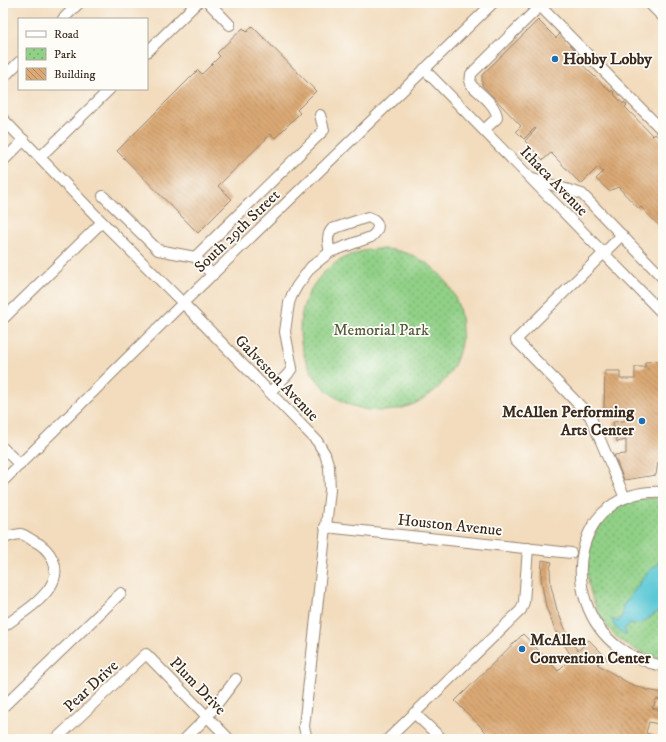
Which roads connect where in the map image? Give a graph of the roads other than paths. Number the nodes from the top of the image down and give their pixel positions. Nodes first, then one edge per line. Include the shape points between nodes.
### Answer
1 (79, 3) edge
2 (197, 3) edge
3 (209, 3) edge
4 (493, 3) edge
5 (649, 3) edge
6 (538, 5) edge
7 (663, 17) edge
8 (64, 18) edge
9 (230, 25) dead end
10 (148, 51) edge
11 (18, 63) edge
12 (424, 69) junction
13 (3, 78) edge
14 (109, 90) edge
15 (320, 115) dead end
16 (3, 119) edge
17 (484, 130) junction
18 (663, 131) edge
19 (24, 140) junction
20 (40, 157) junction
21 (3, 161) edge
22 (531, 178) junction
23 (103, 196) dead end
24 (102, 222) junction
25 (622, 235) junction
26 (330, 252) junction
27 (603, 253) junction
28 (195, 257) junction
29 (213, 275) junction
30 (663, 278) edge
31 (183, 303) junction
32 (663, 314) edge
33 (3, 319) edge
34 (270, 392) junction
35 (3, 448) edge
36 (20, 464) junction
37 (3, 481) edge
38 (663, 492) edge
39 (625, 498) junction
40 (325, 527) junction
41 (3, 538) edge
42 (585, 542) junction
43 (528, 548) junction
44 (571, 553) junction
45 (582, 564) junction
46 (121, 593) dead end
47 (3, 627) edge
48 (146, 654) joint
49 (663, 666) edge
50 (236, 679) dead end
51 (3, 707) edge
52 (414, 713) junction
53 (207, 717) junction
54 (392, 737) edge
55 (56, 739) edge
56 (185, 739) edge
57 (229, 739) edge
58 (307, 739) edge
59 (442, 739) edge

1 - 8 street
2 - 10 street
3 - 9 street
4 - 12 street, South 29th Street
5 - 7 street
6 - 17 street via 471,74 470,84 497,114 497,118
6 - 18 street
11 - 13 street
12 - 17 street, Ithaca Avenue
12 - 29 street, South 29th Street
14 - 20 street
15 - 28 street via 324,130
16 - 19 street, Galveston Avenue
17 - 22 street, Ithaca Avenue
19 - 20 street, Galveston Avenue
19 - 21 street
20 - 24 street, Galveston Avenue
22 - 25 street via 582,194
22 - 27 street, Ithaca Avenue
23 - 28 street via 158,250
24 - 31 street, Galveston Avenue
24 - 33 street
25 - 27 street
25 - 30 street
26 - 26 street via 372,237 377,232 377,223 368,217 332,229 328,239
26 - 34 street via 311,267 292,295 285,332 292,368
27 - 32 street, Ithaca Avenue
27 - 39 street via 516,340 590,416
28 - 29 street
29 - 31 street, South 29th Street
31 - 34 street, Galveston Avenue
31 - 36 street, South 29th Street
34 - 40 street, Galveston Avenue via 317,441 325,454 329,467 330,490
35 - 36 street
36 - 37 street, South 29th Street
38 - 39 street
39 - 42 street via 601,514 590,529
40 - 43 street, Houston Avenue
40 - 58 street, Galveston Avenue via 304,727
41 - 47 street via 21,534 38,542 55,562 55,570 50,588 39,600
42 - 44 street
42 - 45 street
43 - 44 street, Houston Avenue
43 - 52 street via 524,602 521,610
44 - 45 street
45 - 49 street via 583,586 588,604 603,632 626,652
46 - 51 street
48 - 53 street, Plum Drive
48 - 55 street, Pear Drive
50 - 53 street
52 - 54 street
52 - 59 street
53 - 56 street
53 - 57 street, Plum Drive

